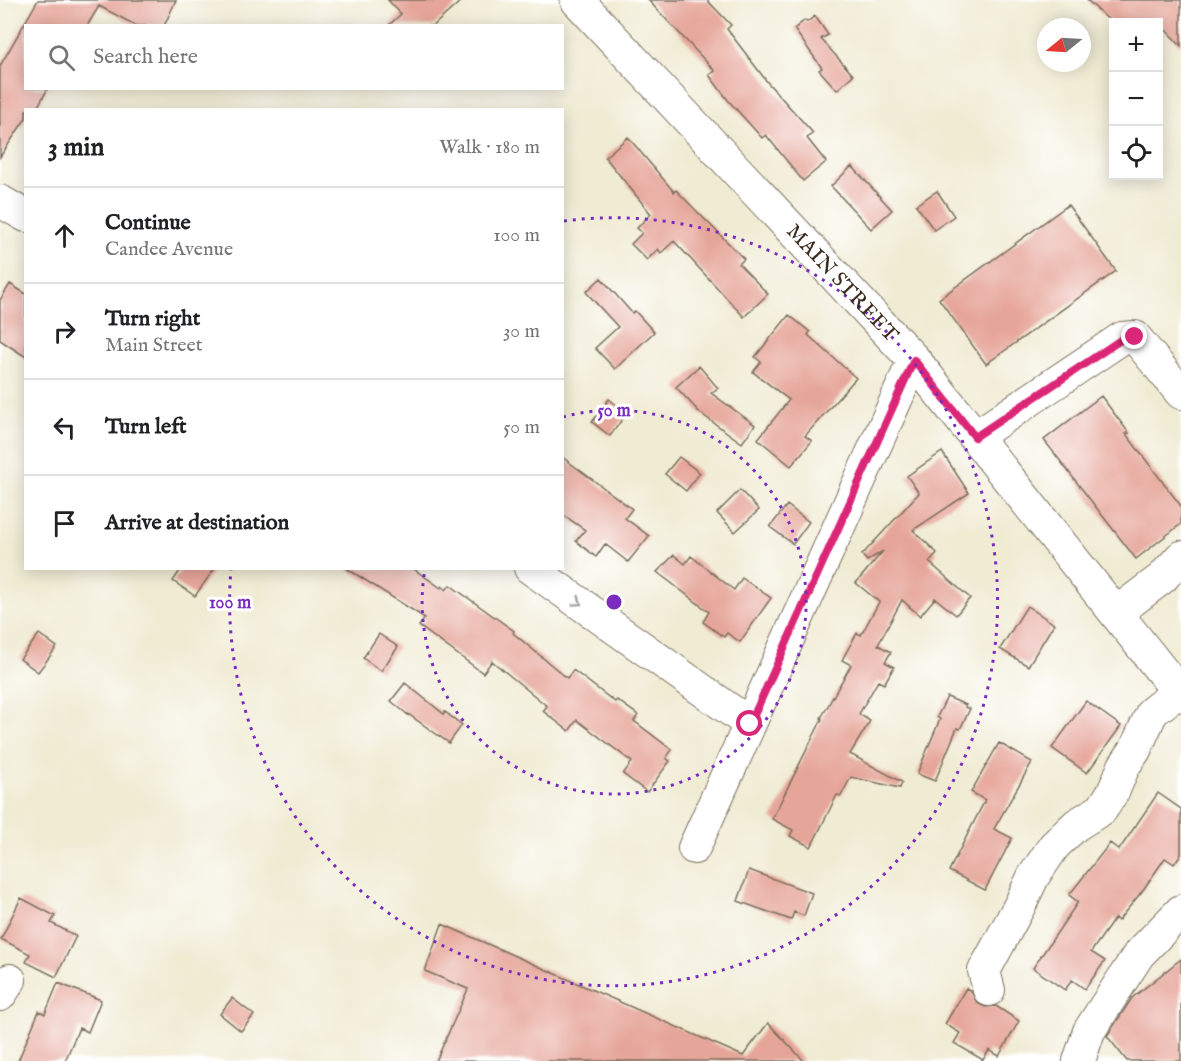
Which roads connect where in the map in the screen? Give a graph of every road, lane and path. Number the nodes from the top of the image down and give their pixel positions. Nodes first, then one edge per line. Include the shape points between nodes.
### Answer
1 (577, 0) edge
2 (0, 201) edge
3 (24, 215) edge
4 (914, 360) junction
5 (1181, 393) edge
6 (975, 437) junction
7 (1181, 556) edge
8 (533, 570) edge
9 (1116, 613) junction
10 (1180, 693) edge
11 (750, 724) junction
12 (694, 848) dead end
13 (1181, 910) edge
14 (989, 990) dead end
15 (1079, 1061) edge

1 - 4 main road, MAIN STREET
2 - 3 street
4 - 6 main road, MAIN STREET
4 - 11 street
5 - 6 street via 1135,337 1122,339
6 - 9 main road, MAIN STREET
7 - 9 street via 1162,578
8 -> 11 street
9 - 10 main road, MAIN STREET
10 - 14 street via 1152,712 1102,809 1076,825 1054,846 1032,878 984,971
11 - 12 street
13 - 15 street via 1139,954 1089,1031

